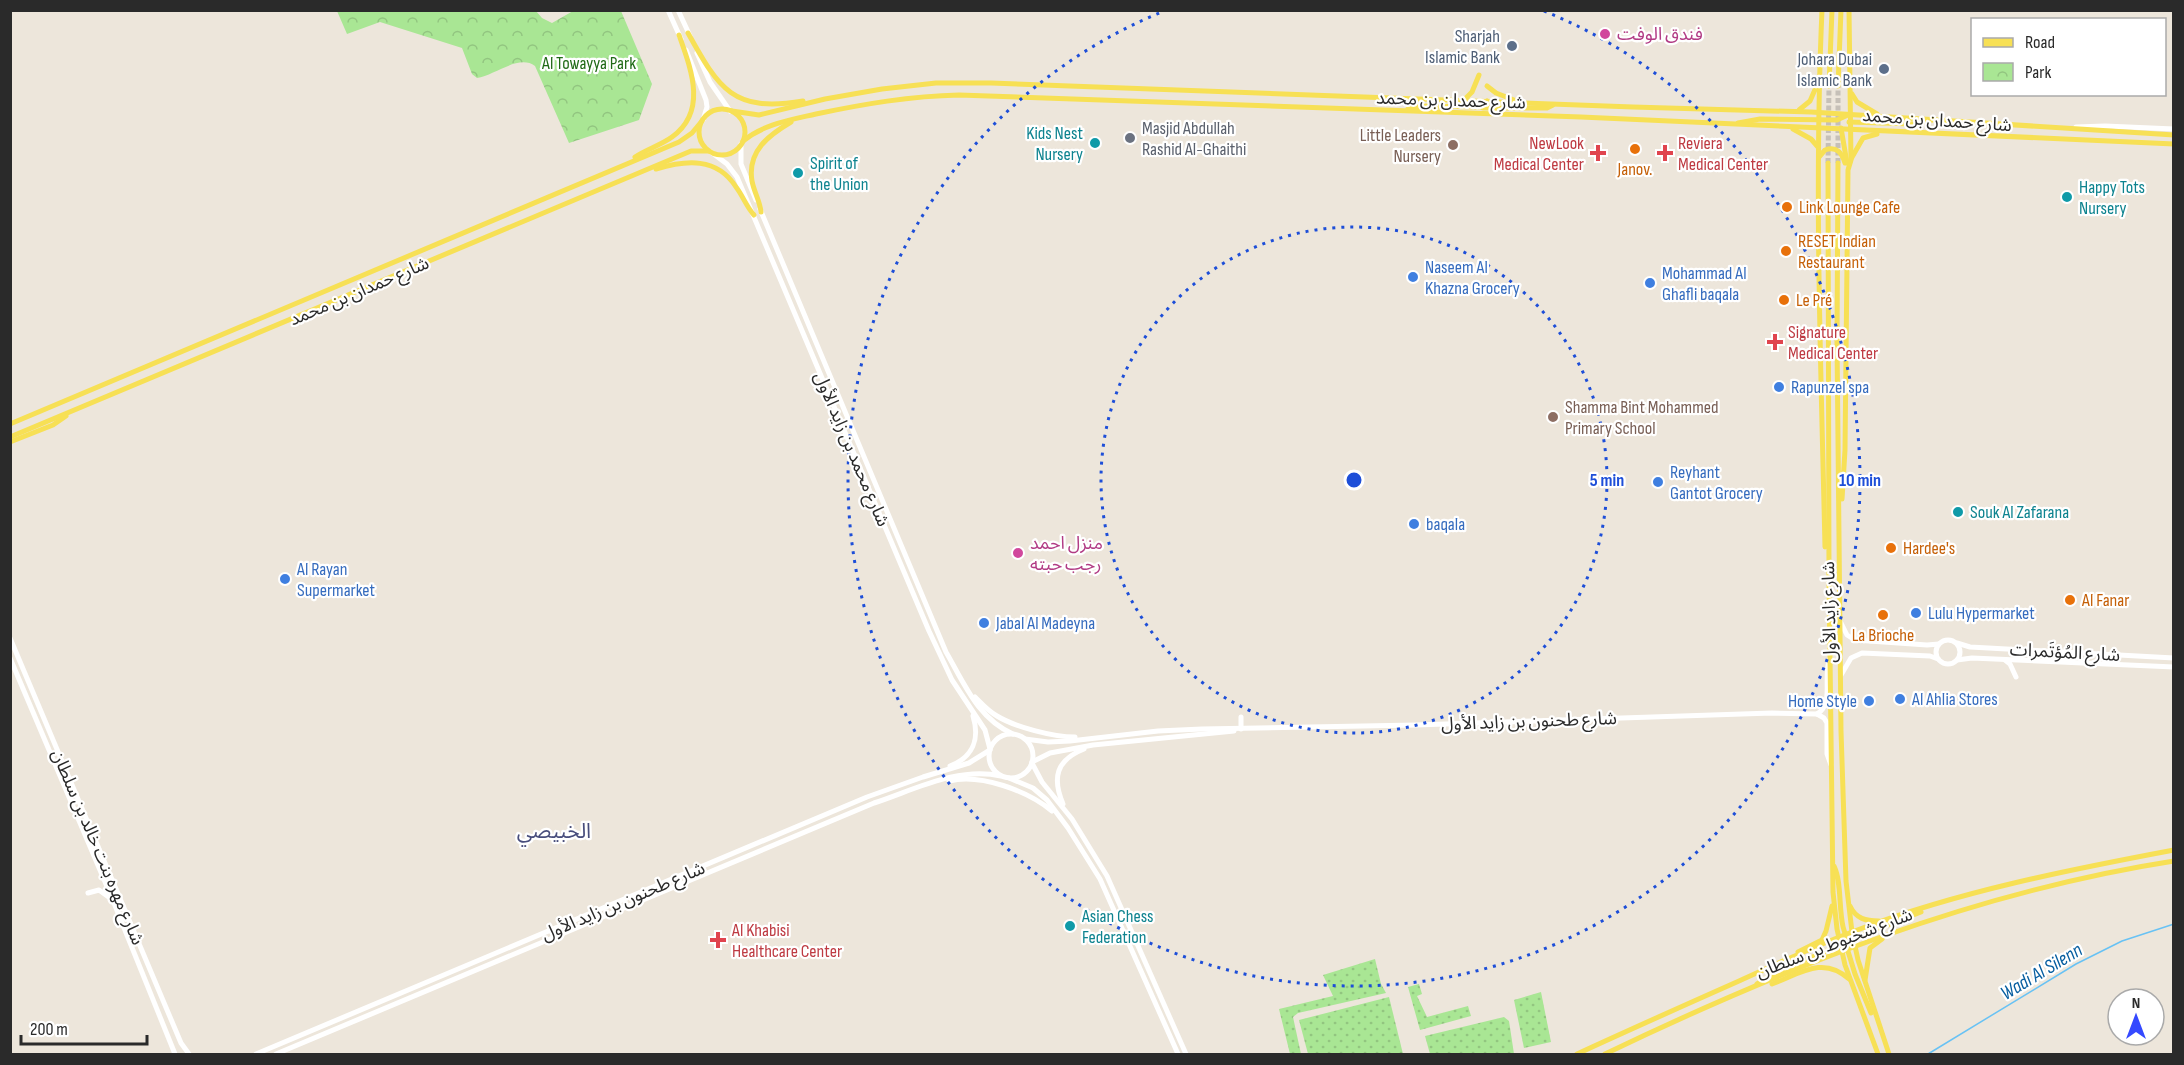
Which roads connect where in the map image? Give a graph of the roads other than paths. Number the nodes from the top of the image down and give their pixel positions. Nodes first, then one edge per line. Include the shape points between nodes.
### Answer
1 (668, 10) edge
2 (678, 10) edge
3 (1822, 10) edge
4 (1832, 10) edge
5 (1841, 10) edge
6 (1849, 10) edge
7 (688, 33) junction
8 (679, 35) junction
9 (1479, 75) dead end
10 (1819, 78) junction
11 (1487, 86) dead end
12 (1829, 86) tunnel mouth
13 (1839, 86) tunnel mouth
14 (1850, 92) junction
15 (825, 99) junction
16 (1463, 101) junction
17 (1487, 101) junction
18 (1522, 102) junction
19 (1555, 104) junction
20 (731, 111) junction
21 (1404, 111) junction
22 (1797, 111) junction
23 (1819, 112) junction
24 (1477, 114) junction
25 (1850, 114) junction
26 (1881, 116) junction
27 (795, 119) junction
28 (1934, 119) junction
29 (702, 121) junction
30 (1818, 121) junction
31 (1838, 121) junction
32 (1851, 122) junction
33 (1734, 124) junction
34 (1789, 127) junction
35 (1818, 128) junction
36 (2064, 128) junction
37 (1842, 129) junction
38 (1851, 129) junction
39 (2174, 129) edge
40 (1882, 132) junction
41 (2174, 135) edge
42 (742, 143) junction
43 (2174, 144) edge
44 (1818, 147) junction
45 (710, 151) junction
46 (1818, 160) junction
47 (1851, 160) junction
48 (1828, 163) tunnel mouth
49 (1838, 163) tunnel mouth
50 (626, 164) junction
51 (1848, 170) junction
52 (629, 177) junction
53 (761, 212) junction
54 (754, 215) junction
55 (69, 413) junction
56 (10, 424) edge
57 (10, 437) edge
58 (10, 442) edge
59 (1839, 521) junction
60 (1829, 578) junction
61 (1840, 621) junction
62 (10, 638) edge
63 (1957, 643) junction
64 (1939, 644) junction
65 (10, 658) edge
66 (1830, 658) junction
67 (2174, 658) edge
68 (1938, 659) junction
69 (2004, 659) junction
70 (1957, 660) junction
71 (2174, 667) edge
72 (1841, 675) junction
73 (2016, 677) dead end
74 (966, 687) junction
75 (970, 709) junction
76 (1817, 714) junction
77 (1241, 717) dead end
78 (1241, 729) junction
79 (1013, 734) junction
80 (1113, 736) junction
81 (1025, 739) junction
82 (1093, 745) junction
83 (990, 749) junction
84 (1032, 762) junction
85 (1832, 766) junction
86 (1001, 776) junction
87 (923, 777) junction
88 (1009, 778) junction
89 (927, 785) junction
90 (1067, 810) junction
91 (1061, 818) junction
92 (2174, 850) edge
93 (2174, 861) edge
94 (1832, 863) junction
95 (1833, 892) junction
96 (88, 893) dead end
97 (1848, 901) junction
98 (114, 903) junction
99 (1939, 903) junction
100 (1887, 920) junction
101 (1893, 932) junction
102 (1846, 942) junction
103 (1854, 947) junction
104 (1793, 957) junction
105 (1850, 980) junction
106 (1865, 985) junction
107 (1752, 988) junction
108 (1875, 1018) junction
109 (175, 1054) edge
110 (189, 1054) edge
111 (256, 1054) edge
112 (276, 1054) edge
113 (1178, 1054) edge
114 (1186, 1054) edge
115 (1577, 1054) edge
116 (1605, 1054) edge
117 (1878, 1054) edge
118 (1889, 1054) edge

1 - 8 street
2 - 7 street
3 - 10 main road
4 - 12 main road
5 - 13 main road
6 - 14 main road
7 - 15 main road via 708,70 724,88 741,98 773,105
7 - 20 street via 710,82
8 - 29 street via 705,92 707,107
8 - 50 main road via 695,92 690,118 670,138
9 - 16 main road
10 - 22 main road via 1810,101
10 - 23 main road
11 - 18 main road
14 - 25 main road
14 - 26 main road via 1857,102
15 - 16 main road, شارع حمدان بن محمد via 892,87 960,82
15 - 20 main road, شارع حمدان بن محمد via 759,115
16 - 17 main road, شارع حمدان بن محمد
17 - 18 main road, شارع حمدان بن محمد
17 - 21 main road via 1480,107 1421,106
18 - 19 main road, شارع حمدان بن محمد
19 - 22 main road, شارع حمدان بن محمد
19 - 24 main road via 1547,108 1486,107
20 - 29 main road via 713,111
20 - 42 main road via 743,123
21 - 24 main road, شارع حمدان بن محمد
21 - 27 main road, شارع حمدان بن محمد via 959,94 885,100
22 - 23 main road, شارع حمدان بن محمد
23 - 25 main road, شارع حمدان بن محمد
23 - 30 main road
23 - 31 main road
24 - 33 main road, شارع حمدان بن محمد
25 - 26 main road, شارع حمدان بن محمد
25 - 31 main road
25 - 32 main road
26 - 28 main road, شارع حمدان بن محمد
27 - 42 main road, شارع حمدان بن محمد via 760,129
27 - 53 main road via 765,139 754,158 751,178
28 - 32 main road via 1915,124
28 - 36 main road, شارع حمدان بن محمد
29 - 45 main road via 700,138
29 - 50 main road, شارع حمدان بن محمد via 683,140
30 - 31 main road
30 - 33 main road via 1760,118
30 - 35 main road
31 - 32 main road
31 - 35 main road
31 - 37 main road
32 - 38 main road
33 - 34 main road, شارع حمدان بن محمد
34 - 35 main road, شارع حمدان بن محمد
34 - 44 main road
35 - 37 main road, شارع حمدان بن محمد
35 - 44 main road
36 - 39 street
36 - 41 main road, شارع حمدان بن محمد
37 - 38 main road, شارع حمدان بن محمد
37 - 51 main road
38 - 40 main road, شارع حمدان بن محمد
38 - 47 main road
40 - 43 main road, شارع حمدان بن محمد
40 - 47 main road via 1863,138
42 - 45 main road via 728,153
42 - 53 street, شارع محمد بن زايد الأول via 741,164
44 - 46 main road
45 - 52 main road, شارع حمدان بن محمد via 691,151
45 - 54 street, شارع محمد بن زايد الأول via 737,177
46 - 51 main road via 1825,150 1835,149
46 - 60 main road via 1821,421
47 - 51 main road
48 - 60 main road, شارع زايد الأول
49 - 59 main road, شارع زايد الأول
50 - 56 main road, شارع حمدان بن محمد
51 - 59 main road via 1845,450
52 - 54 main road via 680,162 709,165 731,180
52 - 55 main road, شارع حمدان بن محمد
53 - 74 street, شارع محمد بن زايد الأول via 933,623
54 - 75 street, شارع محمد بن زايد الأول via 929,631
55 - 57 main road, شارع حمدان بن محمد
55 - 58 main road via 56,423
59 - 61 main road, شارع زايد الأول
60 - 66 main road, شارع زايد الأول
61 - 64 street via 1855,640
61 - 72 main road, شارع زايد الأول
62 - 110 street, شارع مهره بنت خالد بن سلطان via 171,1021
63 - 64 street via 1948,639
63 - 67 street, شارع المُؤتَمرات via 1970,647
63 - 70 street
64 - 68 street
65 - 98 street, شارع مهره بنت خالد بن سلطان
66 - 76 street via 1826,704
66 - 85 main road, شارع زايد الأول
68 - 70 street via 1948,664
68 - 72 street via 1862,652 1851,658
69 - 70 street, شارع المُؤتَمرات
69 - 71 street, شارع المُؤتَمرات
69 - 73 street
72 - 97 main road, شارع زايد الأول
74 - 79 street, شارع محمد بن زايد الأول via 986,717
74 - 80 street via 992,713 1011,722 1066,737
75 - 83 street, شارع محمد بن زايد الأول via 985,730
75 - 87 street via 976,734 970,753
76 - 78 street, شارع طحنون بن زايد الأول
76 - 85 street via 1827,723 1827,754
77 - 78 street
78 - 80 street, شارع طحنون بن زايد الأول
78 - 82 street, شارع طحنون بن زايد الأول
79 - 81 street
79 - 83 street via 997,739
80 - 81 street, شارع طحنون بن زايد الأول via 1058,742
81 - 84 street via 1032,750
82 - 84 street, شارع طحنون بن زايد الأول via 1050,753
82 - 90 street via 1068,757 1058,772 1058,789
83 - 86 street via 990,765
83 - 87 street, شارع طحنون بن زايد الأول via 969,763
84 - 88 street via 1025,773
84 - 90 street via 1042,782
85 - 94 main road, شارع زايد الأول
86 - 88 street
86 - 89 street, شارع طحنون بن زايد الأول via 964,774
87 - 111 street, شارع طحنون بن زايد الأول
88 - 91 street via 1041,794
89 - 91 street via 981,780 1028,795
89 - 112 street, شارع طحنون بن زايد الأول via 874,803
90 - 114 street via 1107,876
91 - 113 street via 1105,889
92 - 99 main road, شارع شخبوط بن سلطان via 2074,869
93 - 101 main road, شارع شخبوط بن سلطان via 2039,888
94 - 95 main road, شارع زايد الأول
94 - 102 main road
95 - 102 main road, شارع زايد الأول
95 - 104 main road via 1823,937
96 - 98 street via 102,891
97 - 100 main road via 1860,918
97 - 102 main road, شارع زايد الأول
98 - 109 street, شارع مهره بنت خالد بن سلطان
99 - 100 main road, شارع شخبوط بن سلطان
99 - 102 main road
100 - 102 main road, شارع شخبوط بن سلطان
101 - 103 main road, شارع شخبوط بن سلطان
101 - 106 main road via 1870,948
102 - 103 main road, شارع شخبوط بن سلطان
102 - 104 main road, شارع شخبوط بن سلطان
102 - 105 main road, شارع زايد الأول
102 - 107 main road, شارع شخبوط بن سلطان
102 - 108 main road
103 - 106 main road
104 - 115 main road, شارع شخبوط بن سلطان
105 - 107 main road via 1837,970 1819,966
105 - 117 main road, شارع زايد الأول
106 - 108 main road
107 - 116 main road, شارع شخبوط بن سلطان
108 - 118 main road

